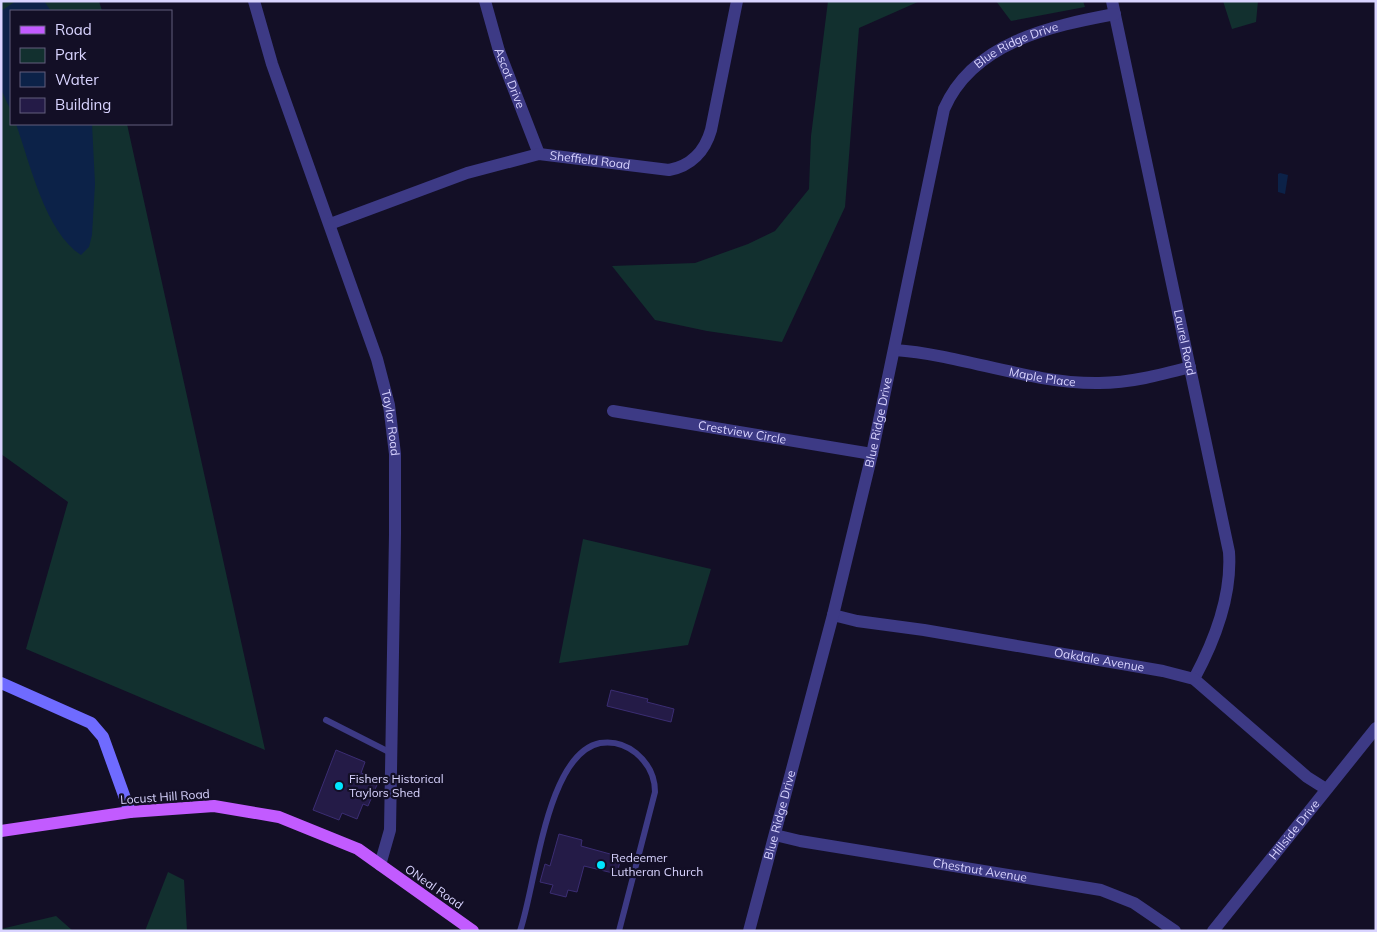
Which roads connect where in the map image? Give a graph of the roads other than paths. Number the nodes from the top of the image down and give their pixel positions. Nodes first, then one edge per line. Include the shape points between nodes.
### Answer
1 (254, 1) edge
2 (484, 1) edge
3 (737, 1) edge
4 (1112, 1) edge
5 (1115, 14) junction
6 (539, 154) junction
7 (330, 224) junction
8 (895, 350) junction
9 (1190, 367) junction
10 (613, 411) dead end
11 (872, 454) junction
12 (834, 615) junction
13 (1194, 679) junction
14 (1, 683) edge
15 (326, 720) dead end
16 (1376, 728) edge
17 (392, 752) junction
18 (1326, 789) junction
19 (130, 812) junction
20 (1, 831) edge
21 (775, 835) junction
22 (380, 865) junction
23 (473, 931) edge
24 (520, 931) edge
25 (619, 931) edge
26 (749, 931) edge
27 (1175, 931) edge
28 (1213, 931) edge

1 - 7 street, Taylor Road via 272,64
2 - 6 street, Ascot Drive via 499,51
3 - 6 street, Sheffield Road via 711,130 704,148 689,163 669,170
4 - 5 street, Laurel Road
5 - 8 street, Blue Ridge Drive via 1042,30 1014,40 984,60 952,93 940,123
5 - 9 street, Laurel Road
6 - 7 street, Sheffield Road via 467,173
7 - 17 street, Taylor Road via 377,360 393,431
8 - 9 street, Maple Place via 922,352 1079,382 1114,382
8 - 11 street, Blue Ridge Drive
9 - 13 street, Laurel Road via 1230,562 1221,613
10 - 11 street, Crestview Circle
11 - 12 street, Blue Ridge Drive
12 - 13 street, Oakdale Avenue via 857,622 1163,670
12 - 21 street, Blue Ridge Drive
13 - 18 street, Oakdale Avenue via 1307,777
14 - 19 main road via 91,723 103,737
15 - 17 lane
16 - 18 street, Hillside Drive
17 - 22 street, Taylor Road via 390,830
18 - 28 street, Hillside Drive
19 - 20 main road, Locust Hill Road
19 - 22 main road, Locust Hill Road via 214,806 279,817 347,844
21 - 26 street, Blue Ridge Drive
21 - 27 street, Chestnut Avenue via 1101,890 1134,903
22 - 23 main road, ONeal Road
24 - 25 lane via 560,781 581,752 605,742 619,743 631,749 643,759 655,781 655,792

